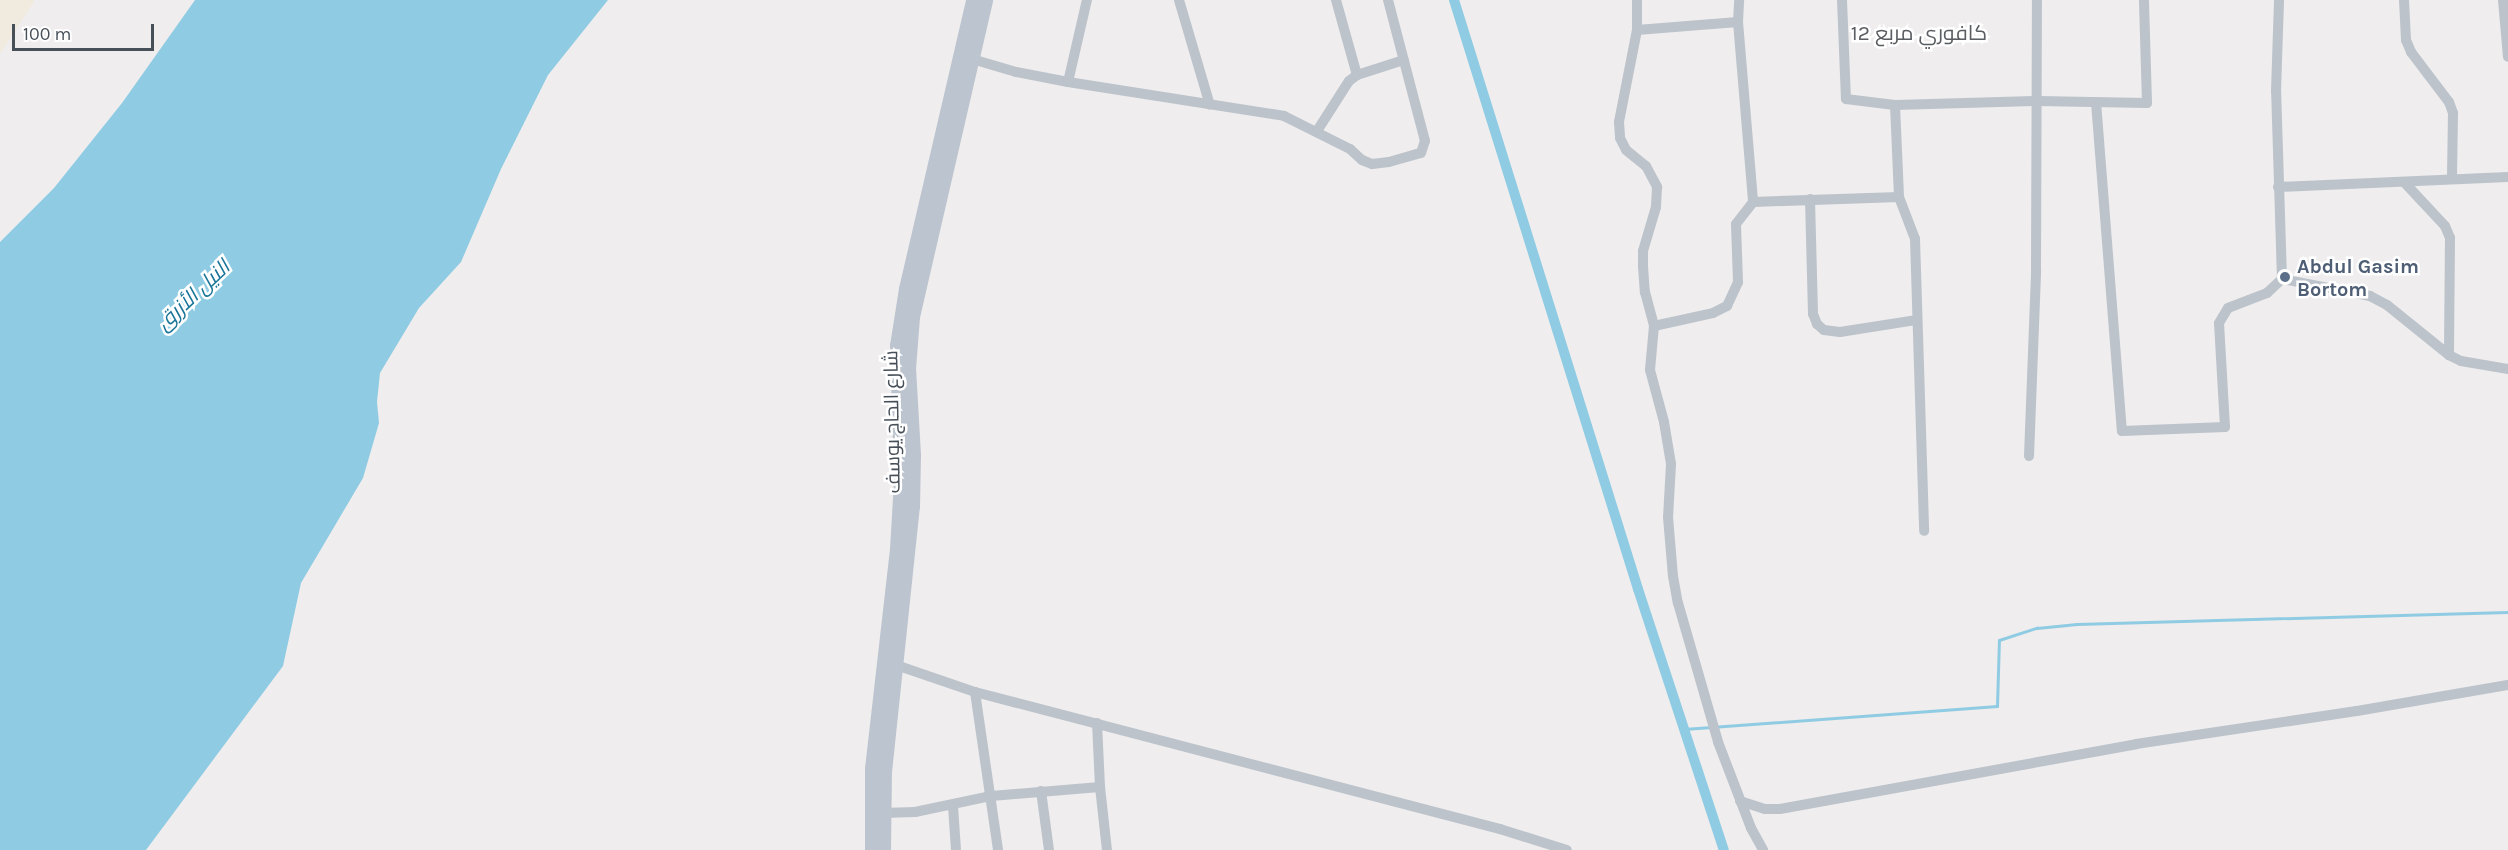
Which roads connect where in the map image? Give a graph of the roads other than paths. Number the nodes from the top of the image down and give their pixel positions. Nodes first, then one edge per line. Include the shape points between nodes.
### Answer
1 (973, 0) edge
2 (986, 0) edge
3 (1087, 0) edge
4 (1179, 0) edge
5 (1336, 0) edge
6 (1388, 0) edge
7 (1637, 0) edge
8 (1739, 0) edge
9 (1842, 0) edge
10 (2037, 0) edge
11 (2144, 0) edge
12 (2279, 0) edge
13 (2404, 0) edge
14 (2503, 0) edge
15 (1738, 22) junction
16 (1637, 30) junction
17 (2508, 57) edge
18 (972, 59) junction
19 (1404, 60) junction
20 (1357, 75) junction
21 (1068, 82) junction
22 (2038, 101) junction
23 (2097, 102) junction
24 (1210, 105) junction
25 (1895, 105) junction
26 (1317, 131) junction
27 (2508, 177) edge
28 (2452, 179) junction
29 (2404, 182) junction
30 (2278, 187) junction
31 (1899, 197) junction
32 (1810, 200) junction
33 (1753, 202) junction
34 (2282, 279) junction
35 (1917, 320) junction
36 (1654, 326) junction
37 (2449, 355) junction
38 (2508, 369) edge
39 (2029, 456) dead end
40 (1924, 531) dead end
41 (896, 665) junction
42 (2508, 685) edge
43 (975, 692) junction
44 (1097, 723) junction
45 (1100, 787) junction
46 (1041, 791) junction
47 (992, 796) junction
48 (1740, 801) junction
49 (953, 806) junction
50 (883, 813) junction
51 (872, 850) edge
52 (884, 850) edge
53 (956, 850) edge
54 (998, 850) edge
55 (1049, 850) edge
56 (1107, 850) edge
57 (1567, 850) edge
58 (1763, 850) edge

1 - 51 main road, شارع الحاج يوسف via 906,289 897,346 901,480 897,550 875,729
2 - 18 main road, شارع الحاج يوسف
3 - 21 street
4 - 24 street
5 - 20 street
6 - 19 street
7 - 16 street
8 - 15 street
9 - 25 street via 1846,99
10 - 22 street
11 - 23 street via 2147,103
12 - 30 street
13 - 28 street via 2406,40 2411,52 2449,102 2452,113
14 - 17 street
15 - 16 street
15 - 33 street
16 - 36 street via 1621,112 1620,138 1626,150 1646,166 1657,187 1656,207 1643,251
18 - 21 street
18 - 41 main road, شارع الحاج يوسف via 912,317 909,369 913,507
19 - 20 street
19 - 26 street via 1424,129 1421,153 1372,164
20 - 26 street
21 - 24 street
22 - 23 street
22 - 25 street
22 - 39 street
23 - 34 street via 2122,430 2224,427 2219,323 2228,308 2267,293
24 - 26 street via 1284,116
25 - 31 street
27 - 28 street
28 - 29 street
29 - 30 street
29 - 37 street via 2445,226 2450,238
30 - 34 street
31 - 32 street
31 - 35 street via 1916,239
32 - 33 street
32 - 35 street via 1813,314 1817,324 1824,330 1840,332
33 - 36 street via 1736,224 1738,282 1727,306 1713,313
34 - 37 street via 2379,300
35 - 40 street
36 - 48 street via 1650,370 1671,464 1668,517 1673,576 1712,719
37 - 38 street via 2461,361
41 - 43 street
41 - 50 main road, شارع الحاج يوسف
42 - 48 street via 2136,744 1780,809
43 - 44 street
43 - 47 street
44 - 45 street
44 - 57 street
45 - 46 street
45 - 56 street
46 - 47 street
46 - 55 street
47 - 49 street
47 - 54 street
48 - 58 street
49 - 50 street
49 - 53 street
50 - 52 main road, شارع الحاج يوسف

